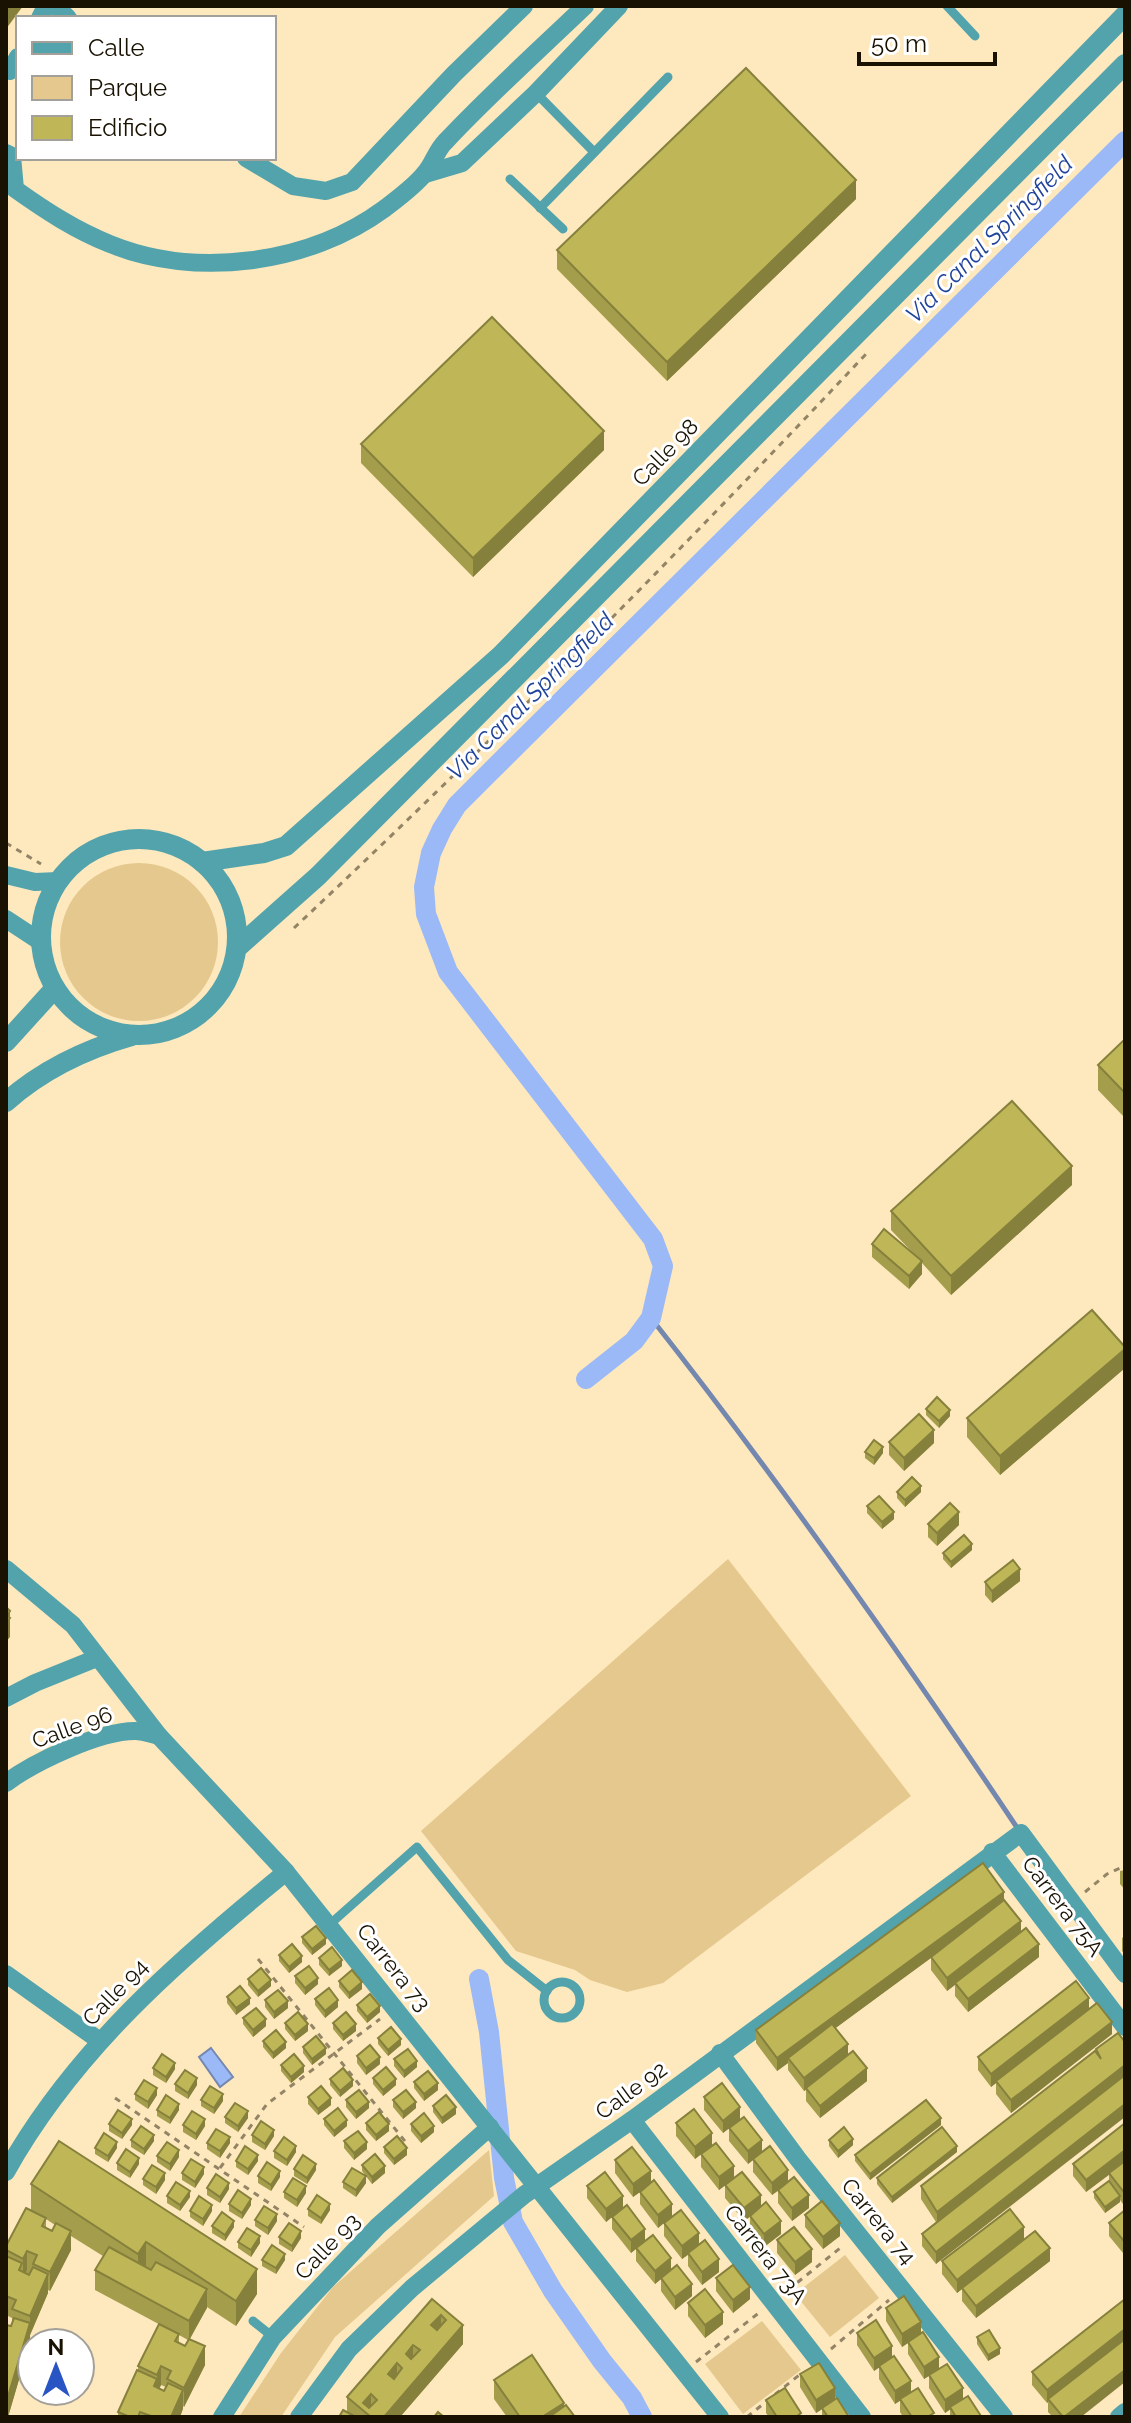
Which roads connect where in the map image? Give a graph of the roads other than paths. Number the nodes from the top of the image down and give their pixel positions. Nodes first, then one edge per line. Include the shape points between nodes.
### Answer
1 (524, 6) edge
2 (585, 6) edge
3 (947, 6) edge
4 (607, 10) edge
5 (1125, 15) edge
6 (975, 36) dead end
7 (1125, 64) edge
8 (668, 77) dead end
9 (536, 93) junction
10 (594, 152) junction
11 (6, 153) edge
12 (249, 160) edge
13 (425, 174) junction
14 (510, 179) dead end
15 (540, 208) junction
16 (563, 229) dead end
17 (202, 862) junction
18 (6, 875) edge
19 (58, 881) junction
20 (6, 919) edge
21 (41, 942) junction
22 (237, 948) junction
23 (55, 988) junction
24 (136, 1035) junction
25 (6, 1042) edge
26 (6, 1102) edge
27 (6, 1569) edge
28 (97, 1658) junction
29 (6, 1698) edge
30 (159, 1736) junction
31 (6, 1783) edge
32 (1021, 1833) joint
33 (992, 1852) junction
34 (286, 1872) junction
35 (329, 1925) junction
36 (6, 1974) edge
37 (1125, 1974) edge
38 (547, 1991) junction
39 (1125, 2027) edge
40 (100, 2041) junction
41 (720, 2053) junction
42 (632, 2120) junction
43 (492, 2130) junction
44 (6, 2172) edge
45 (530, 2190) junction
46 (253, 2321) dead end
47 (273, 2337) junction
48 (1125, 2412) edge
49 (222, 2417) edge
50 (299, 2417) edge
51 (720, 2417) edge
52 (862, 2417) edge
53 (1004, 2417) edge
54 (1119, 2417) edge

1 - 12 street via 352,182 326,191 293,186
2 - 13 street via 442,145
3 - 6 lane
4 - 9 street
5 - 17 street, Calle 98 via 501,655 286,846
7 - 22 street via 318,876
8 - 10 lane
9 - 10 lane
9 - 13 street via 462,163
10 - 15 lane
11 - 13 street via 12,156 15,189 61,222 112,246 209,262 279,255 333,237 382,210
14 - 15 lane
15 - 16 lane
17 - 19 street via 158,841 126,840 81,858
17 - 22 street via 230,901
18 - 19 street
19 - 21 street via 44,910
20 - 21 street
21 - 23 street
22 - 24 street via 228,979 209,1006 168,1031
23 - 24 street via 89,1022
23 - 25 street
24 - 26 street via 94,1047
27 - 28 street, Carrera 73 via 73,1625
28 - 29 street
28 - 30 street, Carrera 73
30 - 31 street, Calle 96 via 131,1731 89,1742
30 - 34 street, Carrera 73
32 - 33 street, Calle 92
32 - 37 street, Carrera 75A
33 - 39 street, Carrera 75A
33 - 41 street, Calle 92
34 - 35 street, Carrera 73
34 - 40 street, Calle 94 via 179,1961
35 - 38 lane via 417,1847 508,1960
35 - 43 street, Carrera 73
36 - 40 street
38 - 38 lane via 544,2002 554,2016 571,2016 579,2008 578,1990 568,1983 556,1983
40 - 44 street, Calle 94 via 45,2109
41 - 42 street, Calle 92
41 - 53 street, Carrera 74
42 - 45 street, Calle 92
42 - 52 street, Carrera 73A
43 - 45 street, Carrera 73
43 - 47 street, Calle 93 via 378,2226
45 - 50 street, Calle 92 via 412,2288 349,2349
45 - 51 street, Carrera 73
46 - 47 lane
47 - 49 street, Calle 93
48 - 54 street

